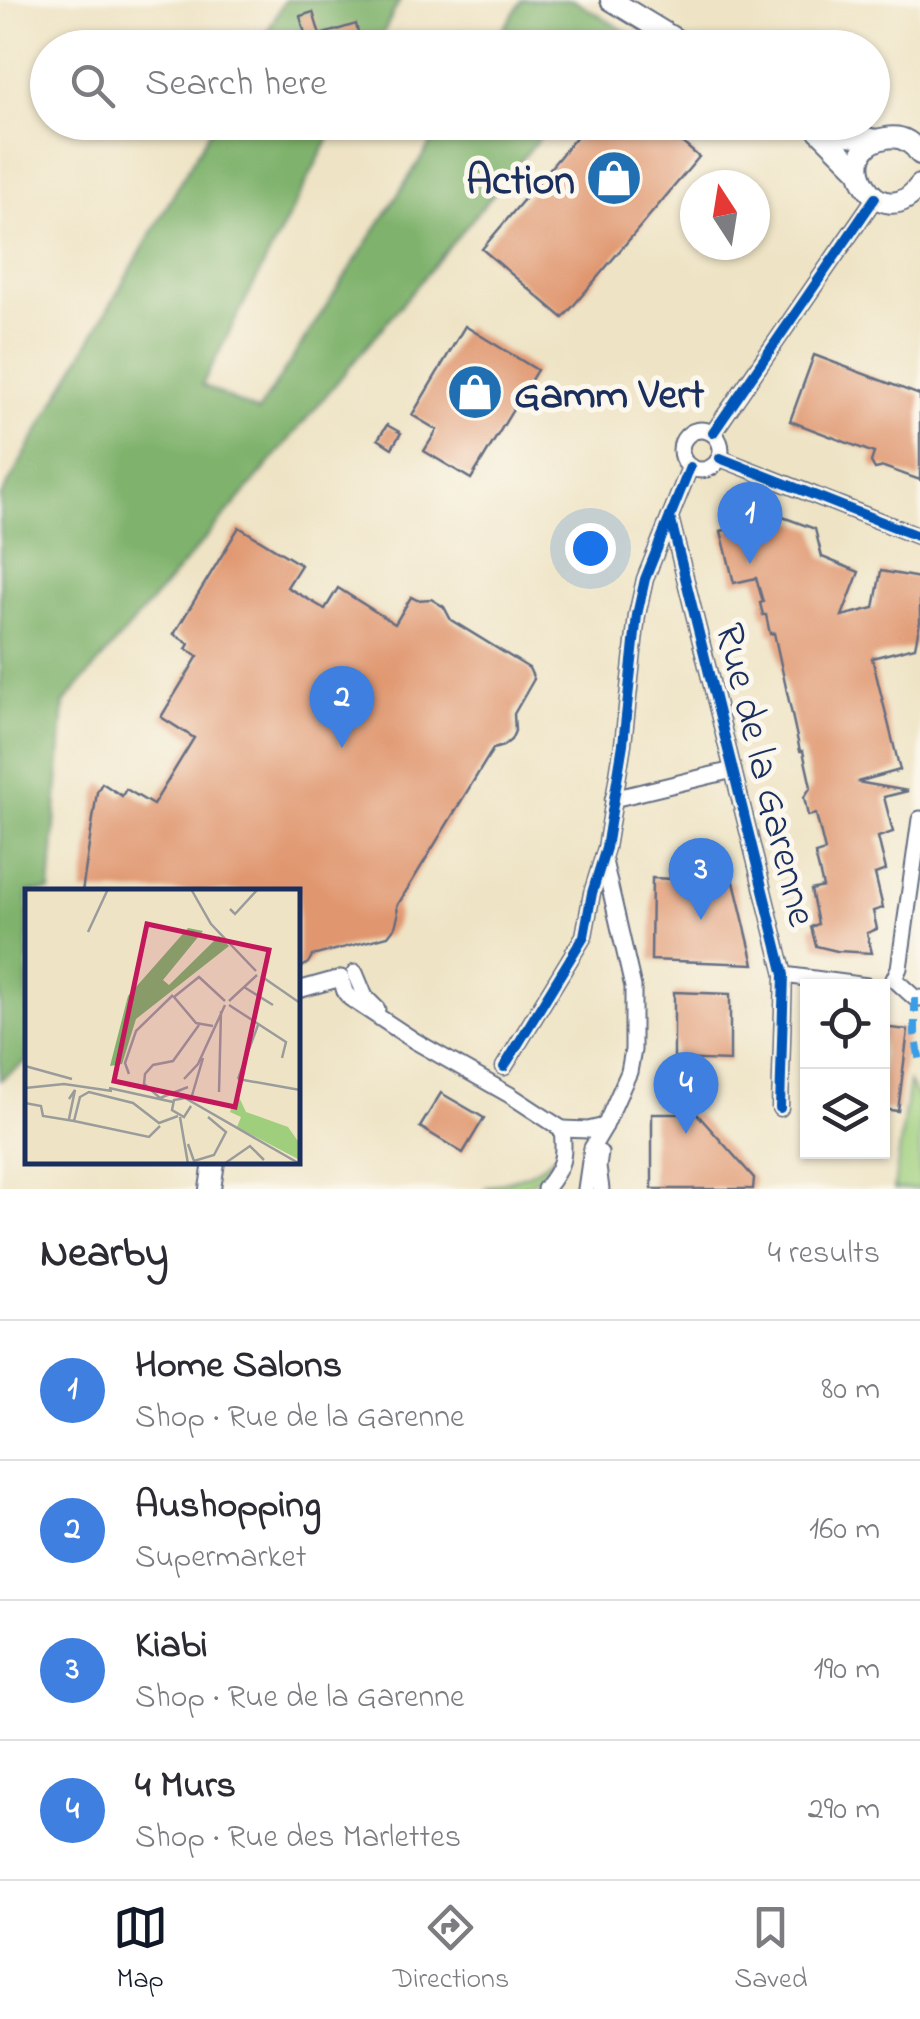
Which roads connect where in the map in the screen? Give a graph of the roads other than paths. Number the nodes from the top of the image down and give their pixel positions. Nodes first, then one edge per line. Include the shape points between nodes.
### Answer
1 (610, 0) edge
2 (660, 30) edge
3 (890, 137) edge
4 (830, 140) edge
5 (878, 140) edge
6 (920, 154) edge
7 (859, 171) junction
8 (915, 195) edge
9 (875, 198) junction
10 (713, 433) junction
11 (720, 458) junction
12 (690, 467) junction
13 (670, 517) junction
14 (920, 537) edge
15 (733, 770) junction
16 (613, 799) junction
17 (920, 819) edge
18 (603, 856) junction
19 (348, 975) junction
20 (784, 976) junction
21 (809, 979) edge
22 (894, 979) junction
23 (890, 980) edge
24 (300, 989) edge
25 (920, 998) edge
26 (504, 1067) junction
27 (510, 1095) junction
28 (780, 1108) dead end
29 (605, 1126) junction
30 (562, 1129) junction
31 (214, 1164) edge
32 (210, 1189) edge
33 (544, 1189) edge
34 (586, 1189) edge
35 (601, 1189) edge

1 - 2 main road
3 - 6 main road via 909,142
4 - 7 main road
5 - 7 main road via 864,153
7 - 9 main road
8 - 9 main road
9 - 10 street
10 - 11 street
10 - 12 street via 701,429 684,438 682,457
11 - 12 street via 710,468
11 - 14 street
12 - 13 street
13 - 15 street, Rue de la Garenne
13 - 16 street via 637,615
15 - 16 street
15 - 20 street, Rue de la Garenne
16 - 18 street
17 - 22 street
18 - 26 street via 584,936
18 - 29 street via 634,1018 629,1072
19 - 24 street
19 - 26 street via 377,1010 478,1068
19 - 27 street via 350,998
20 - 21 street
20 - 28 street, Rue de la Garenne
22 - 23 street
22 - 25 street
26 - 27 street
27 - 30 street
29 - 30 street
29 - 34 street via 592,1148
29 - 35 street
30 - 33 street via 564,1157
31 - 32 main road

